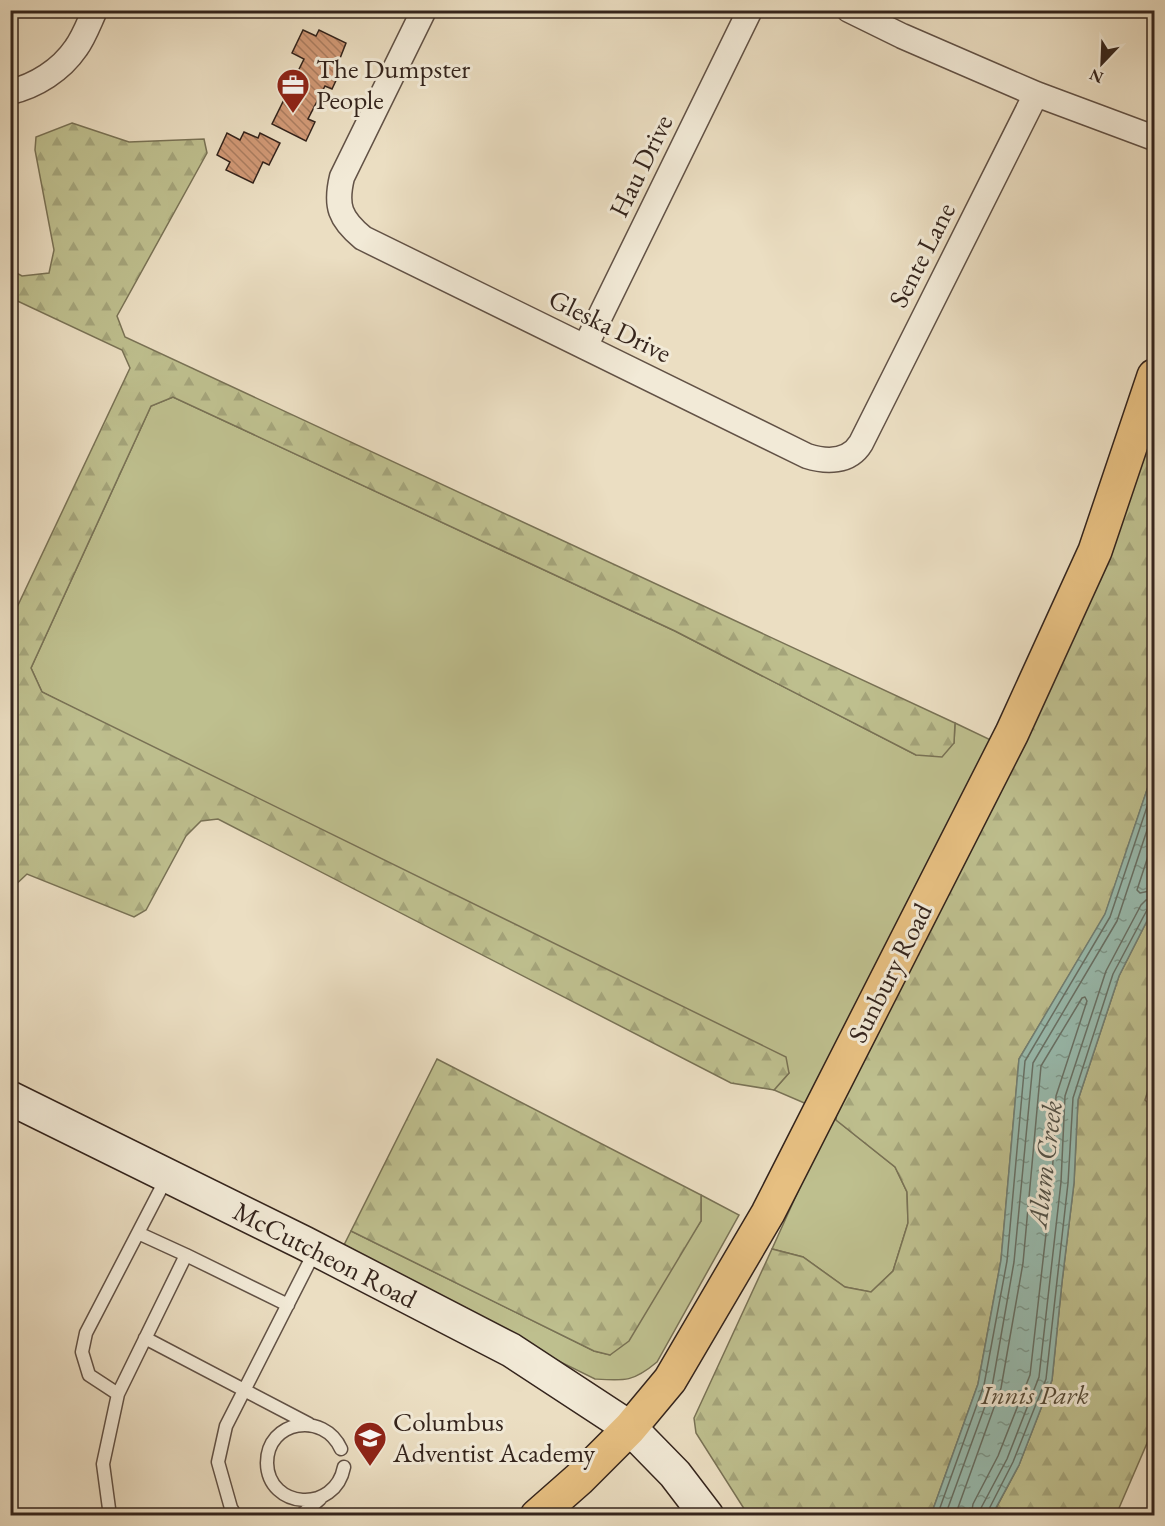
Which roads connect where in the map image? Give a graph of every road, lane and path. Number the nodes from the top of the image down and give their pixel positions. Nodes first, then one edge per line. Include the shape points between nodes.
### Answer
1 (95, 10) edge
2 (424, 10) edge
3 (750, 10) edge
4 (849, 10) edge
5 (10, 92) edge
6 (1036, 94) junction
7 (1155, 138) edge
8 (585, 347) junction
9 (1155, 376) edge
10 (861, 443) joint
11 (10, 1098) edge
12 (168, 1176) junction
13 (138, 1233) junction
14 (316, 1249) junction
15 (186, 1255) junction
16 (288, 1305) junction
17 (145, 1338) junction
18 (244, 1391) junction
19 (118, 1394) junction
20 (310, 1424) junction
21 (630, 1428) junction
22 (341, 1449) dead end
23 (344, 1467) dead end
24 (321, 1498) junction
25 (110, 1515) edge
26 (236, 1515) edge
27 (300, 1515) edge
28 (537, 1515) edge
29 (707, 1515) edge

1 - 5 street via 76,48 53,72 25,89
2 - 8 street, Gleska Drive via 342,177 338,194 340,212 349,227 363,238
3 - 8 street, Hau Drive
4 - 6 street
6 - 7 street
6 - 10 street, Sente Lane
8 - 10 street, Gleska Drive via 824,462 842,459
9 - 21 main road, Sunbury Road via 1095,551 1012,733 768,1213 670,1380
11 - 12 main road, McCutcheon Road
12 - 13 lane
12 - 14 main road, McCutcheon Road
13 - 15 lane
13 - 19 lane via 86,1334 82,1352 89,1375
14 - 16 lane
14 - 21 main road, McCutcheon Road via 511,1350
15 - 16 lane
15 - 17 lane
16 - 18 lane
17 - 18 lane
17 - 19 lane
18 - 20 lane
18 - 26 lane via 226,1426 218,1462
19 - 25 lane via 103,1464
20 - 22 lane via 333,1435
20 - 24 lane via 285,1430 276,1438 267,1462 275,1486 284,1495 296,1500
21 - 28 main road, Sunbury Road
21 - 29 main road, McCutcheon Road via 675,1474
23 - 24 lane via 339,1482
24 - 27 lane

